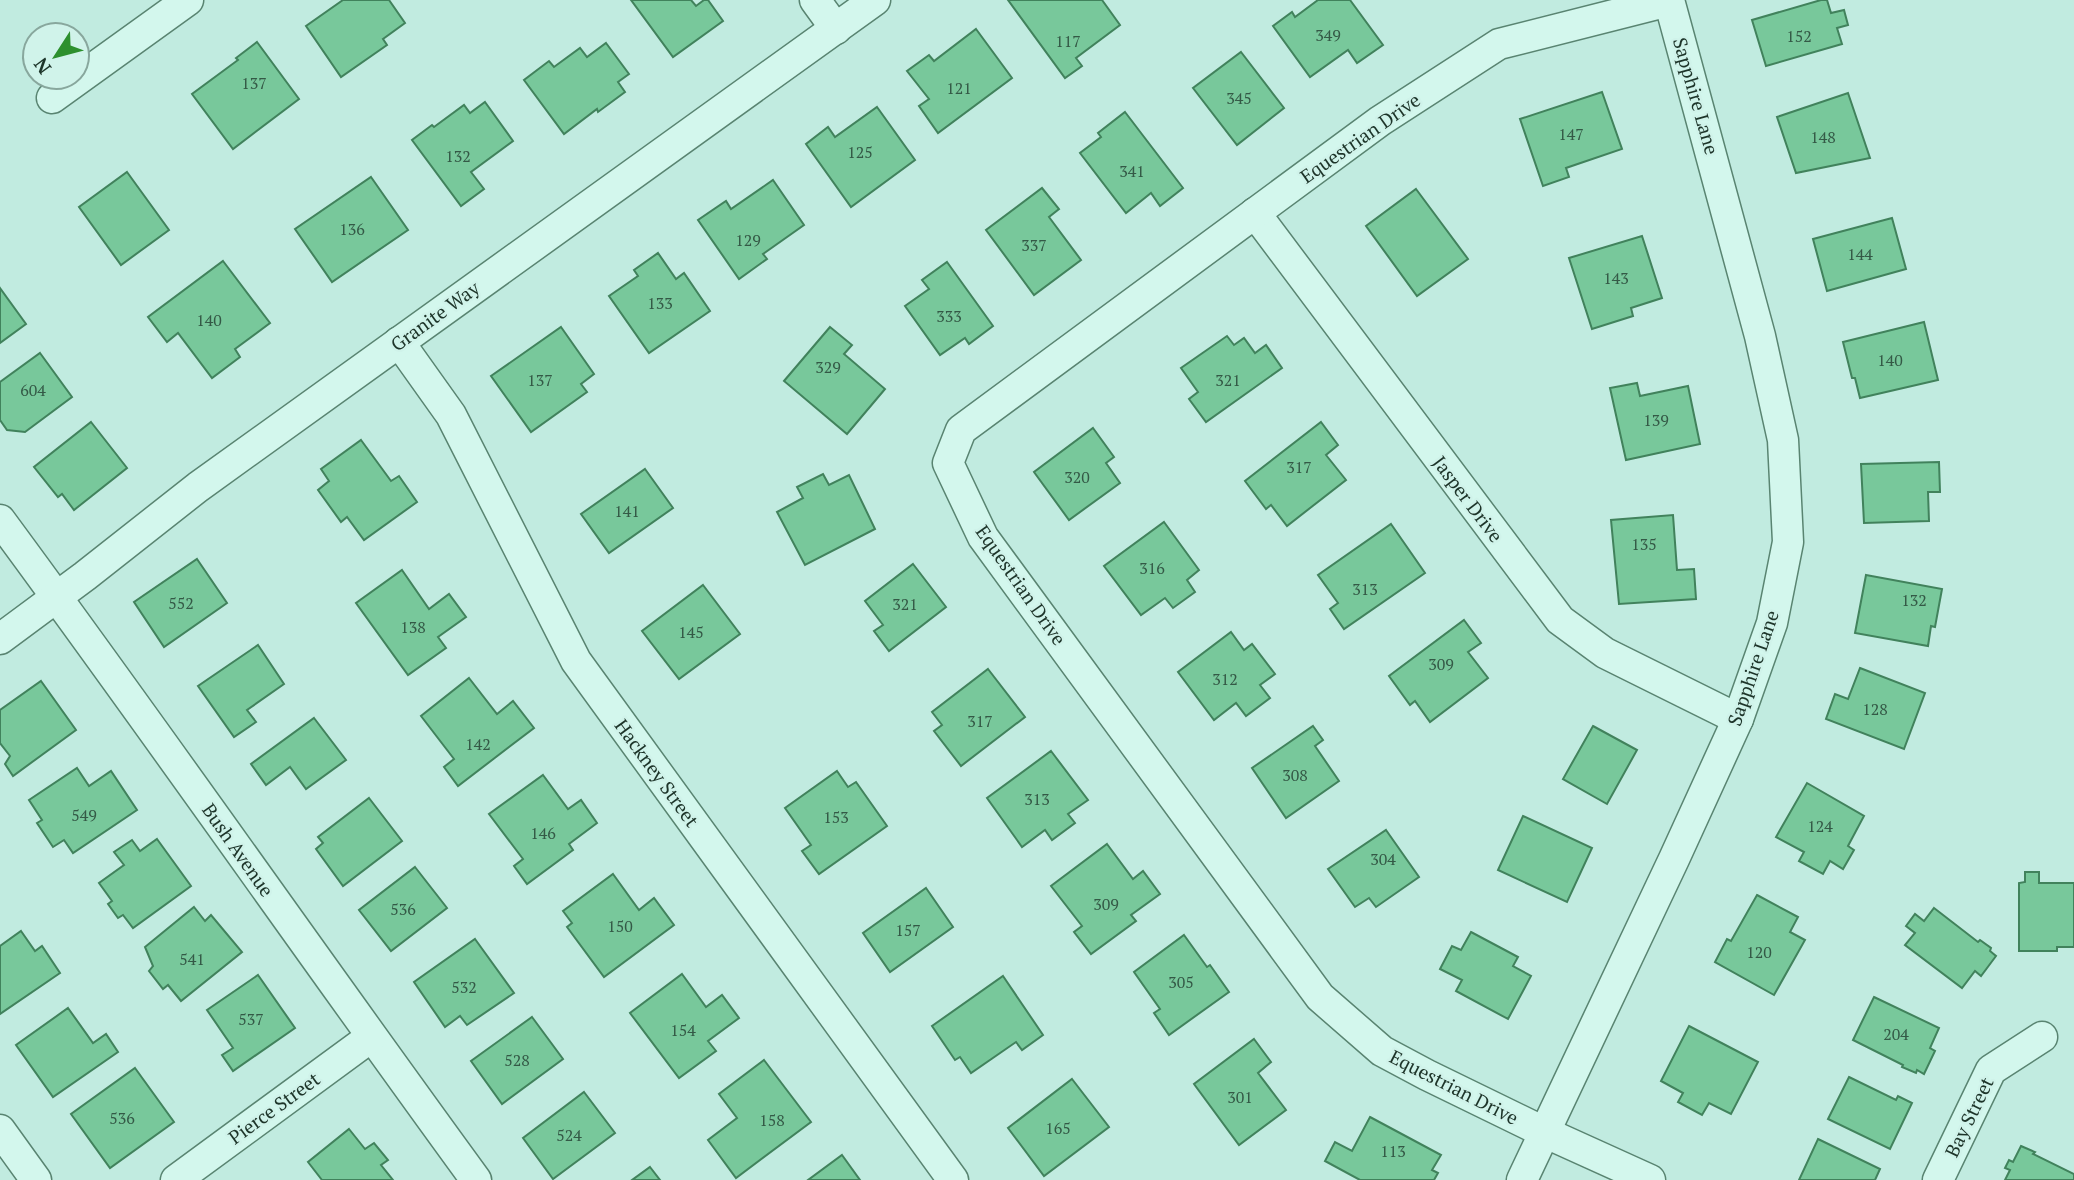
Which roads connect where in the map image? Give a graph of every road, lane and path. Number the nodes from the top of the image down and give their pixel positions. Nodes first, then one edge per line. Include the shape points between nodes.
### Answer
1 (188, 0) edge
2 (815, 0) edge
3 (875, 0) edge
4 (1669, 0) edge
5 (836, 29) junction
6 (52, 98) dead end
7 (1255, 213) junction
8 (399, 342) junction
9 (0, 520) edge
10 (57, 597) junction
11 (0, 639) edge
12 (1738, 719) junction
13 (371, 1037) junction
14 (2042, 1037) dead end
15 (0, 1130) edge
16 (1545, 1132) junction
17 (36, 1180) edge
18 (176, 1180) edge
19 (476, 1180) edge
20 (953, 1180) edge
21 (1522, 1180) edge
22 (1650, 1180) edge
23 (1938, 1180) edge

1 - 6 street
2 - 5 street
3 - 5 street, Granite Way
4 - 7 street, Equestrian Drive via 1499,44 1380,121
4 - 12 street, Sapphire Lane via 1751,298 1783,440 1788,542 1772,623
5 - 8 street, Granite Way
7 - 12 street, Jasper Drive via 1560,620 1605,653
7 - 16 street, Equestrian Drive via 961,430 948,463 984,537 1320,997 1382,1051
8 - 10 street, Granite Way via 198,487
8 - 20 street, Hackney Street via 451,415 576,661
9 - 10 street, Bush Avenue
10 - 11 street, Granite Way
10 - 13 street, Bush Avenue
12 - 16 street, Sapphire Lane
13 - 18 street, Pierce Street
13 - 19 street, Bush Avenue
14 - 23 street, Bay Street via 1991,1070
15 - 17 street
16 - 21 street, Sapphire Lane
16 - 22 street, Equestrian Drive

